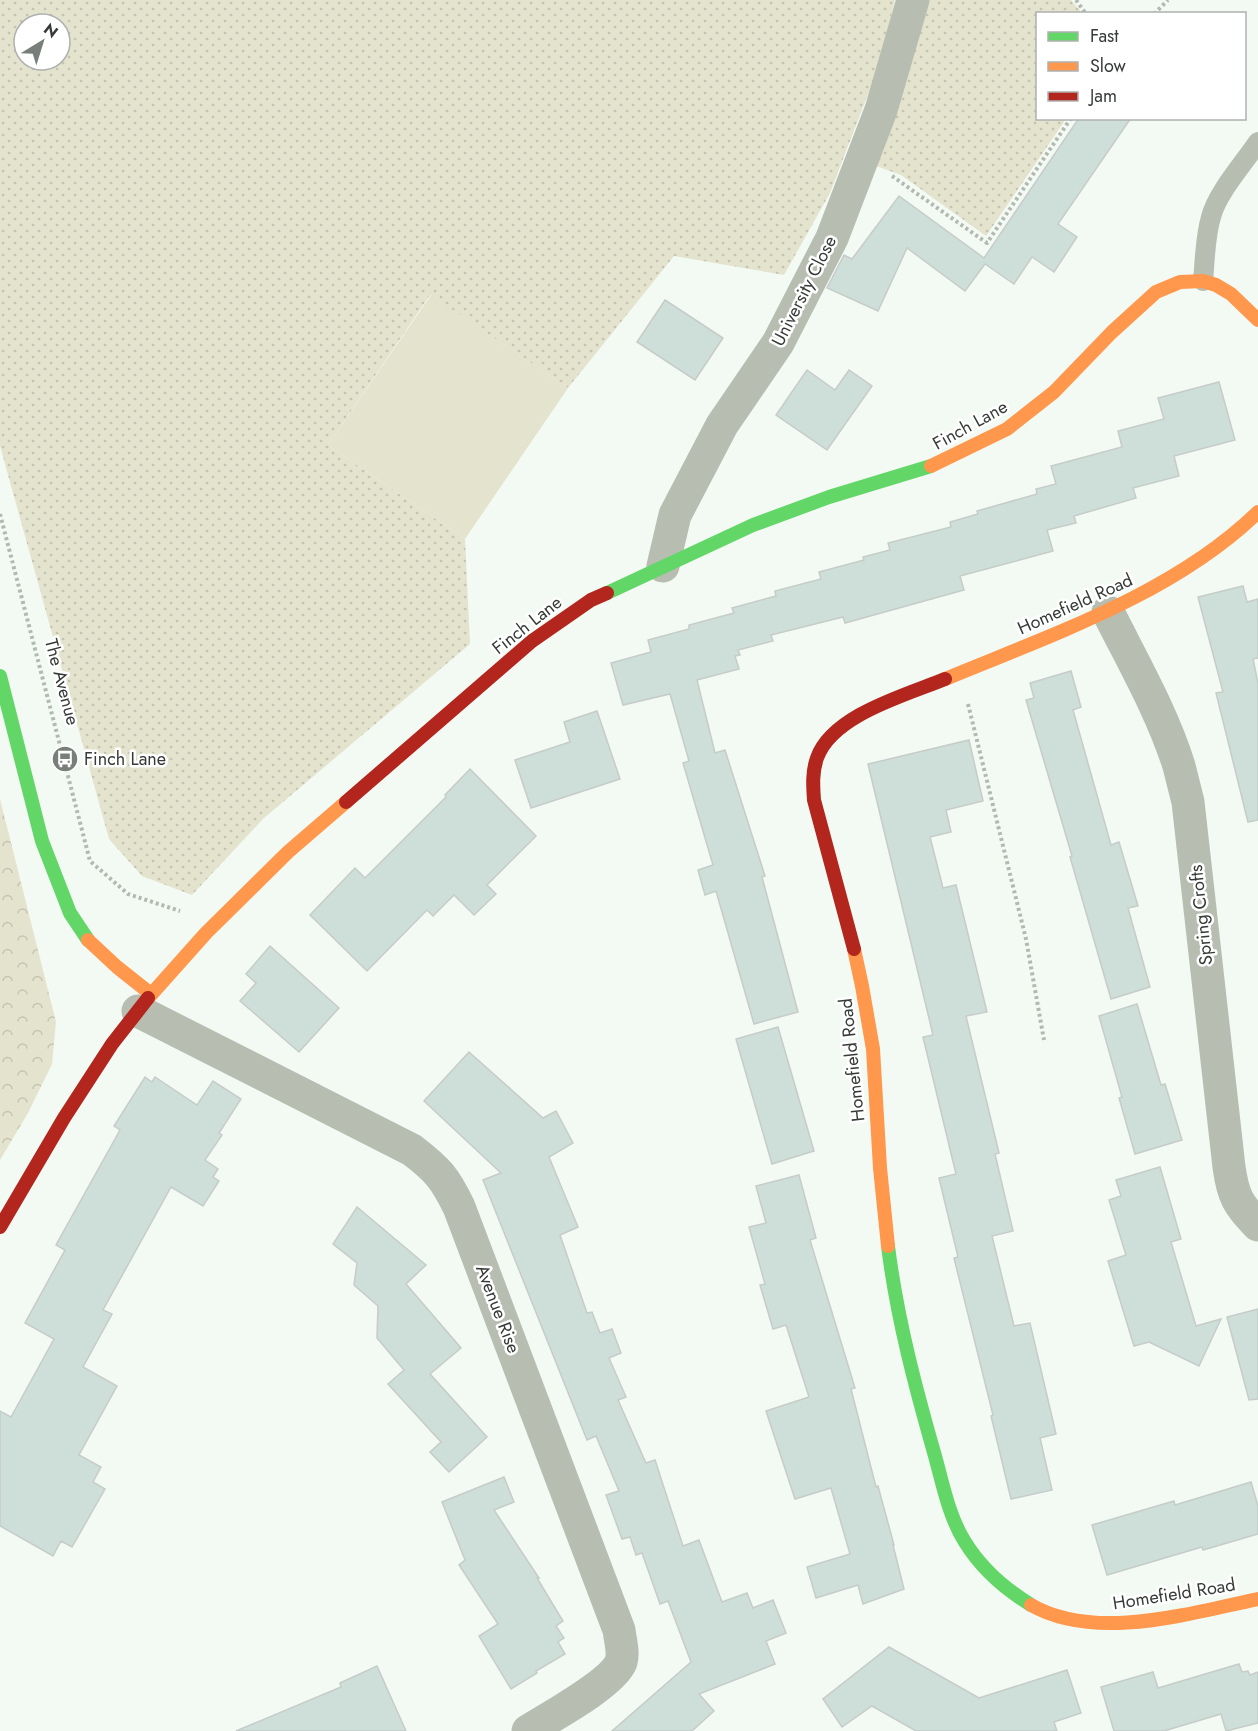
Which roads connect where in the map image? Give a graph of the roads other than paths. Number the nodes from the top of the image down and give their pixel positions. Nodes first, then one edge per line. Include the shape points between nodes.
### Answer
1 (913, 0) edge
2 (1258, 142) edge
3 (1203, 281) junction
4 (1258, 320) edge
5 (1258, 512) edge
6 (663, 566) junction
7 (1108, 612) junction
8 (0, 676) edge
9 (145, 1002) junction
10 (1258, 1225) edge
11 (0, 1227) edge
12 (1258, 1599) edge
13 (528, 1731) edge

1 - 6 street, University Close via 881,110 832,238 778,343 722,425 675,515
2 - 3 lane via 1211,215
3 - 4 street via 1231,294
3 - 6 street, Finch Lane via 1180,282 1156,292 1054,392 1006,429 938,464 753,525
5 - 7 street, Homefield Road via 1191,566
6 - 9 street, Finch Lane via 591,600 532,641 288,852 206,933
7 - 10 street, Spring Crofts via 1165,729 1188,802 1228,1167 1236,1198
7 - 12 street, Homefield Road via 847,722 822,745 814,765 814,800 856,952 873,1049 880,1167 904,1340 958,1530 990,1573 1049,1614 1096,1623 1128,1623
8 - 9 street via 42,841 70,914 88,940 117,967
9 - 11 street, Finch Lane via 112,1044 64,1118
9 - 13 street, Avenue Rise via 412,1150 434,1167 447,1184 615,1618 622,1647 621,1661 600,1685

